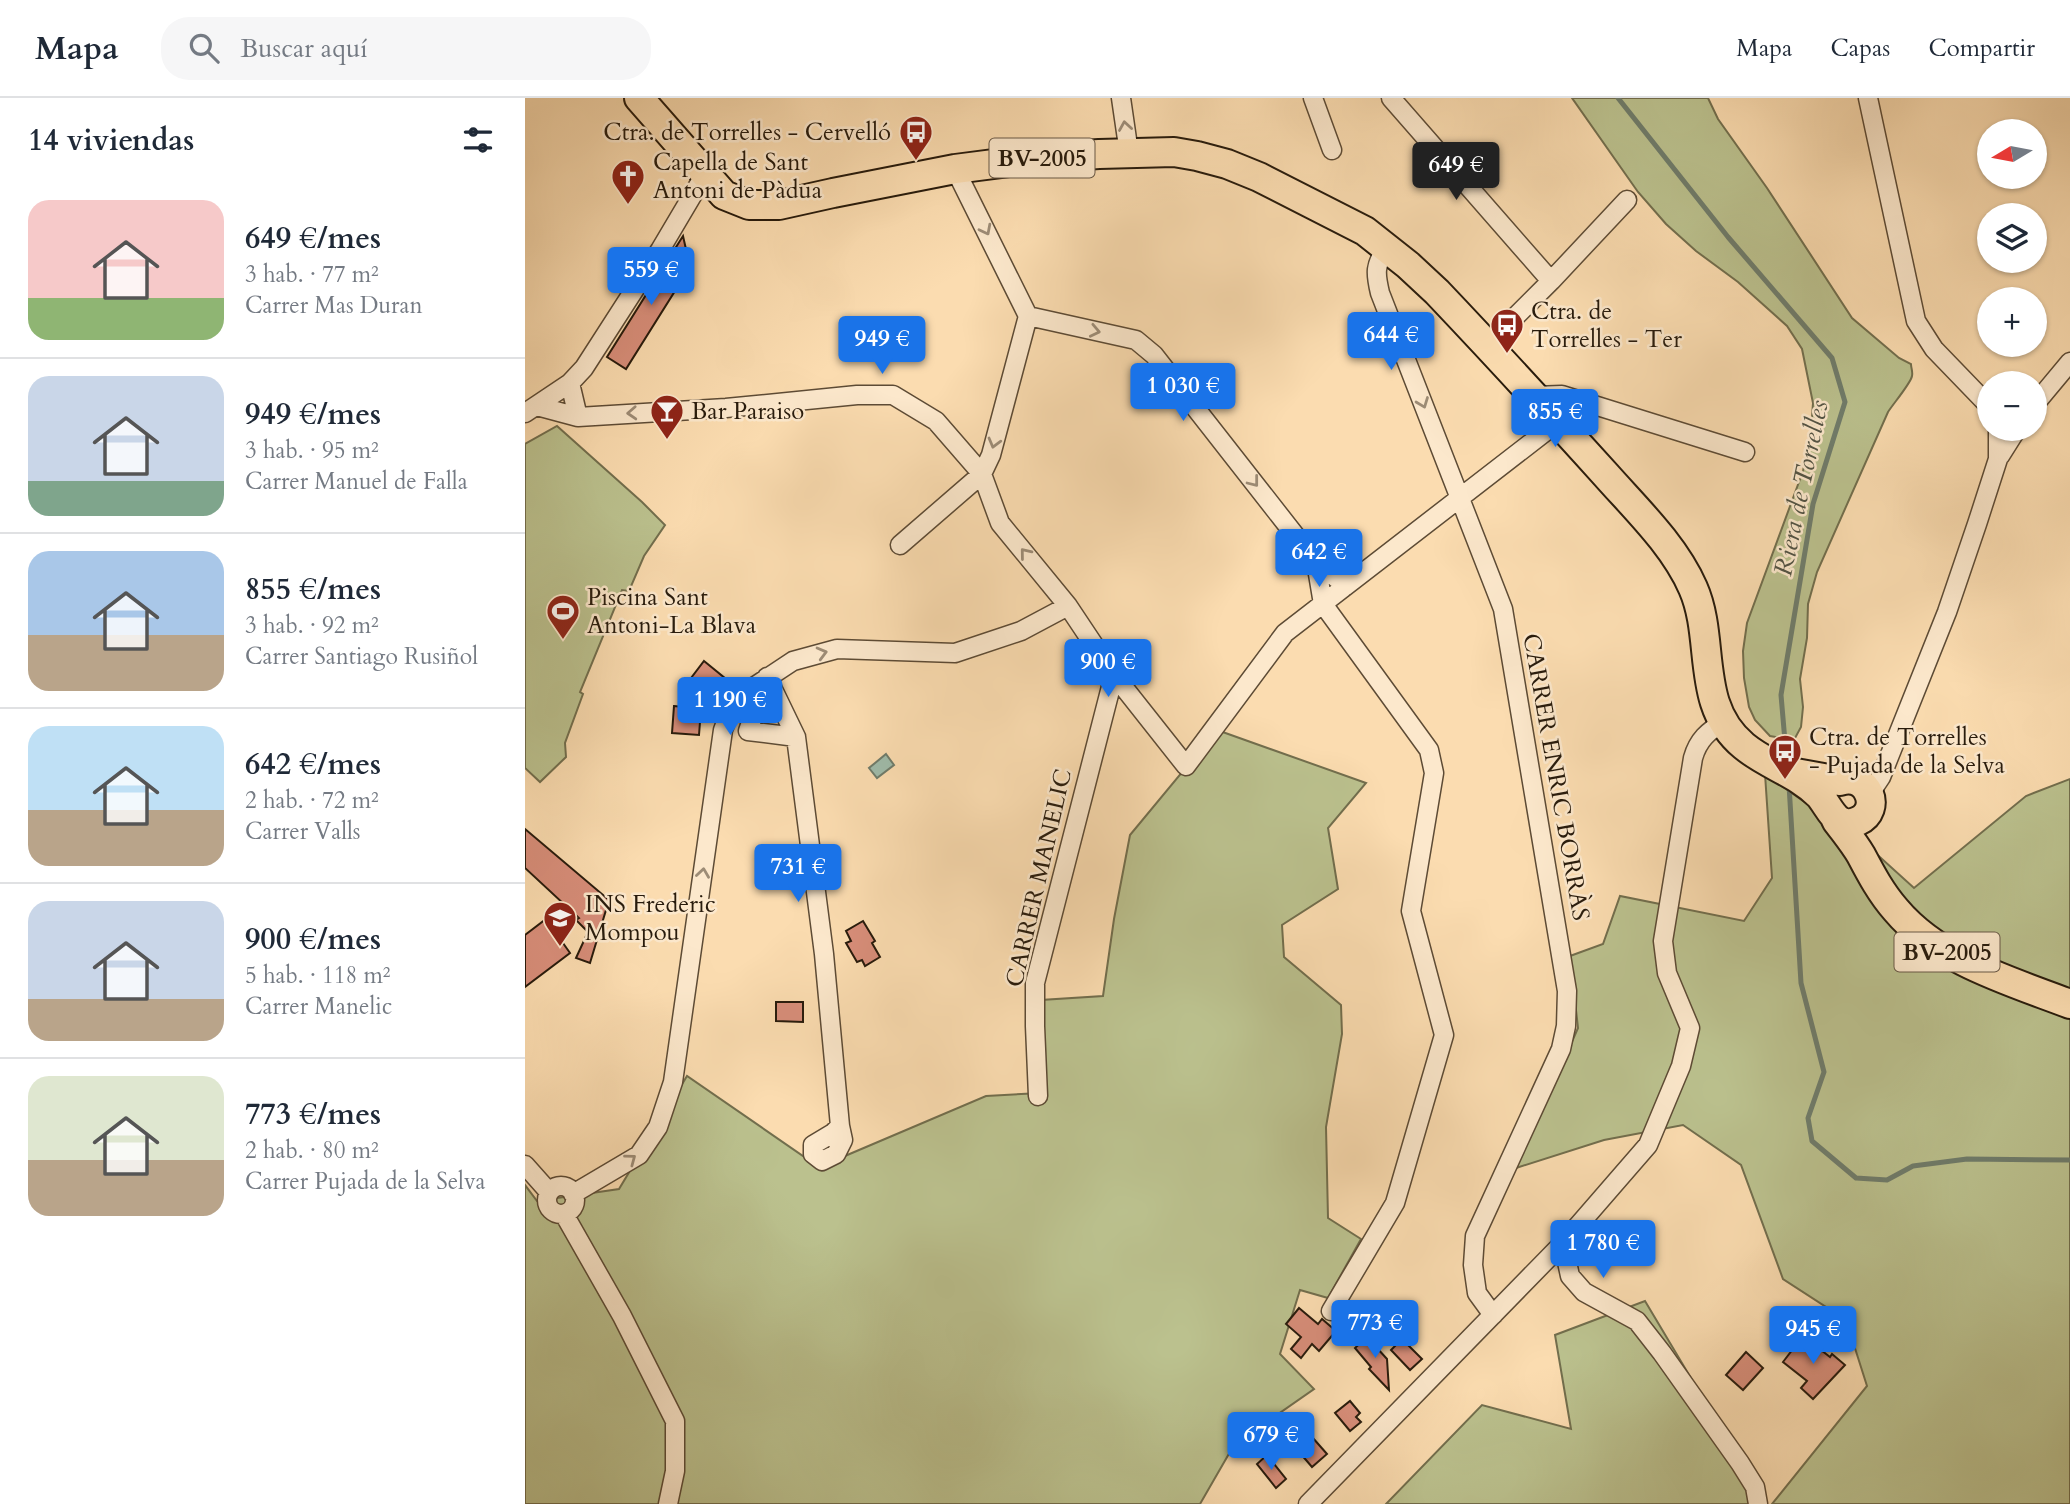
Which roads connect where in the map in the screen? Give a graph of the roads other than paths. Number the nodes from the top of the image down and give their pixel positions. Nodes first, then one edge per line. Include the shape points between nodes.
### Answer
1 (639, 98) edge
2 (1121, 98) edge
3 (1313, 98) edge
4 (1391, 98) edge
5 (1868, 98) edge
6 (1332, 150) dead end
7 (1129, 153) junction
8 (955, 169) junction
9 (705, 174) junction
10 (1627, 200) dead end
11 (1386, 248) junction
12 (1551, 281) junction
13 (1028, 316) junction
14 (1487, 345) junction
15 (2070, 362) edge
16 (570, 383) junction
17 (2047, 390) edge
18 (1977, 394) edge
19 (1534, 396) junction
20 (531, 409) edge
21 (578, 416) junction
22 (1558, 422) junction
23 (1998, 441) edge
24 (2009, 441) edge
25 (1745, 452) dead end
26 (1998, 459) junction
27 (982, 474) junction
28 (1460, 499) junction
29 (900, 545) dead end
30 (1316, 562) junction
31 (1346, 586) junction
32 (1323, 604) junction
33 (1068, 606) junction
34 (1114, 675) junction
35 (767, 677) junction
36 (1724, 722) junction
37 (796, 737) junction
38 (1847, 804) junction
39 (2070, 1003) edge
40 (1038, 1096) dead end
41 (840, 1126) dead end
42 (525, 1165) edge
43 (549, 1192) junction
44 (573, 1194) junction
45 (564, 1214) junction
46 (1563, 1243) junction
47 (1331, 1311) dead end
48 (1493, 1315) junction
49 (668, 1504) edge
50 (1308, 1504) edge
51 (1758, 1504) edge

1 - 9 main road, BV-2005
7 -> 2 street
3 - 6 street
4 - 12 street
5 - 18 street via 1916,321 1934,349
7 - 8 main road, BV-2005
7 - 11 main road, BV-2005 via 1174,152 1227,164 1365,231
8 - 9 main road, BV-2005 via 779,205 737,201 724,195
8 -> 13 street
9 - 16 street via 584,368
10 - 12 street
11 - 14 main road, BV-2005 via 1437,292
11 -> 28 street, CARRER ENRIC BORRÀS via 1376,274 1380,293
12 - 14 street
13 -> 27 street
13 -> 30 street via 1136,340 1154,355
14 - 19 main road, BV-2005
15 - 17 street
16 - 20 street
16 - 21 street
19 - 22 main road, BV-2005
19 - 25 street via 1562,394
20 - 21 street
27 -> 21 street via 936,421 893,395
22 - 28 street
22 - 36 main road, BV-2005 via 1681,564 1696,598 1713,699
23 - 26 street
24 - 26 street
26 - 38 street via 1947,612 1881,778
27 - 29 street
33 -> 27 street via 1000,523
28 - 31 street
28 - 48 street, CARRER ENRIC BORRÀS via 1503,609 1567,991 1561,1049 1475,1236 1477,1293
30 - 31 street
30 - 32 street
31 - 32 street
32 - 34 street via 1285,633 1186,766
32 - 47 street via 1429,750 1434,773 1411,911 1444,1035 1395,1203
33 - 34 street
35 -> 33 street via 793,661 837,649 955,653 1021,631
34 - 40 street, CARRER MANELIC via 1035,983
35 - 37 street
35 - 37 street via 748,731
44 -> 35 street via 639,1155 658,1127 673,1082 723,730 734,700
36 - 38 main road, BV-2005 via 1744,746 1818,794
36 - 46 street via 1697,743 1663,941 1667,972 1690,1028 1681,1066 1648,1146
37 - 41 street
38 - 39 main road, BV-2005 via 1860,854 1894,909 1914,929 1976,967
42 - 43 street
43 - 44 street via 562,1186
43 - 45 street via 550,1210
44 - 45 street via 573,1207
45 - 49 street via 675,1421 675,1471
46 - 48 street
46 - 51 street via 1570,1276 1584,1292 1637,1321 1663,1353 1740,1463 1755,1487
48 - 50 street

